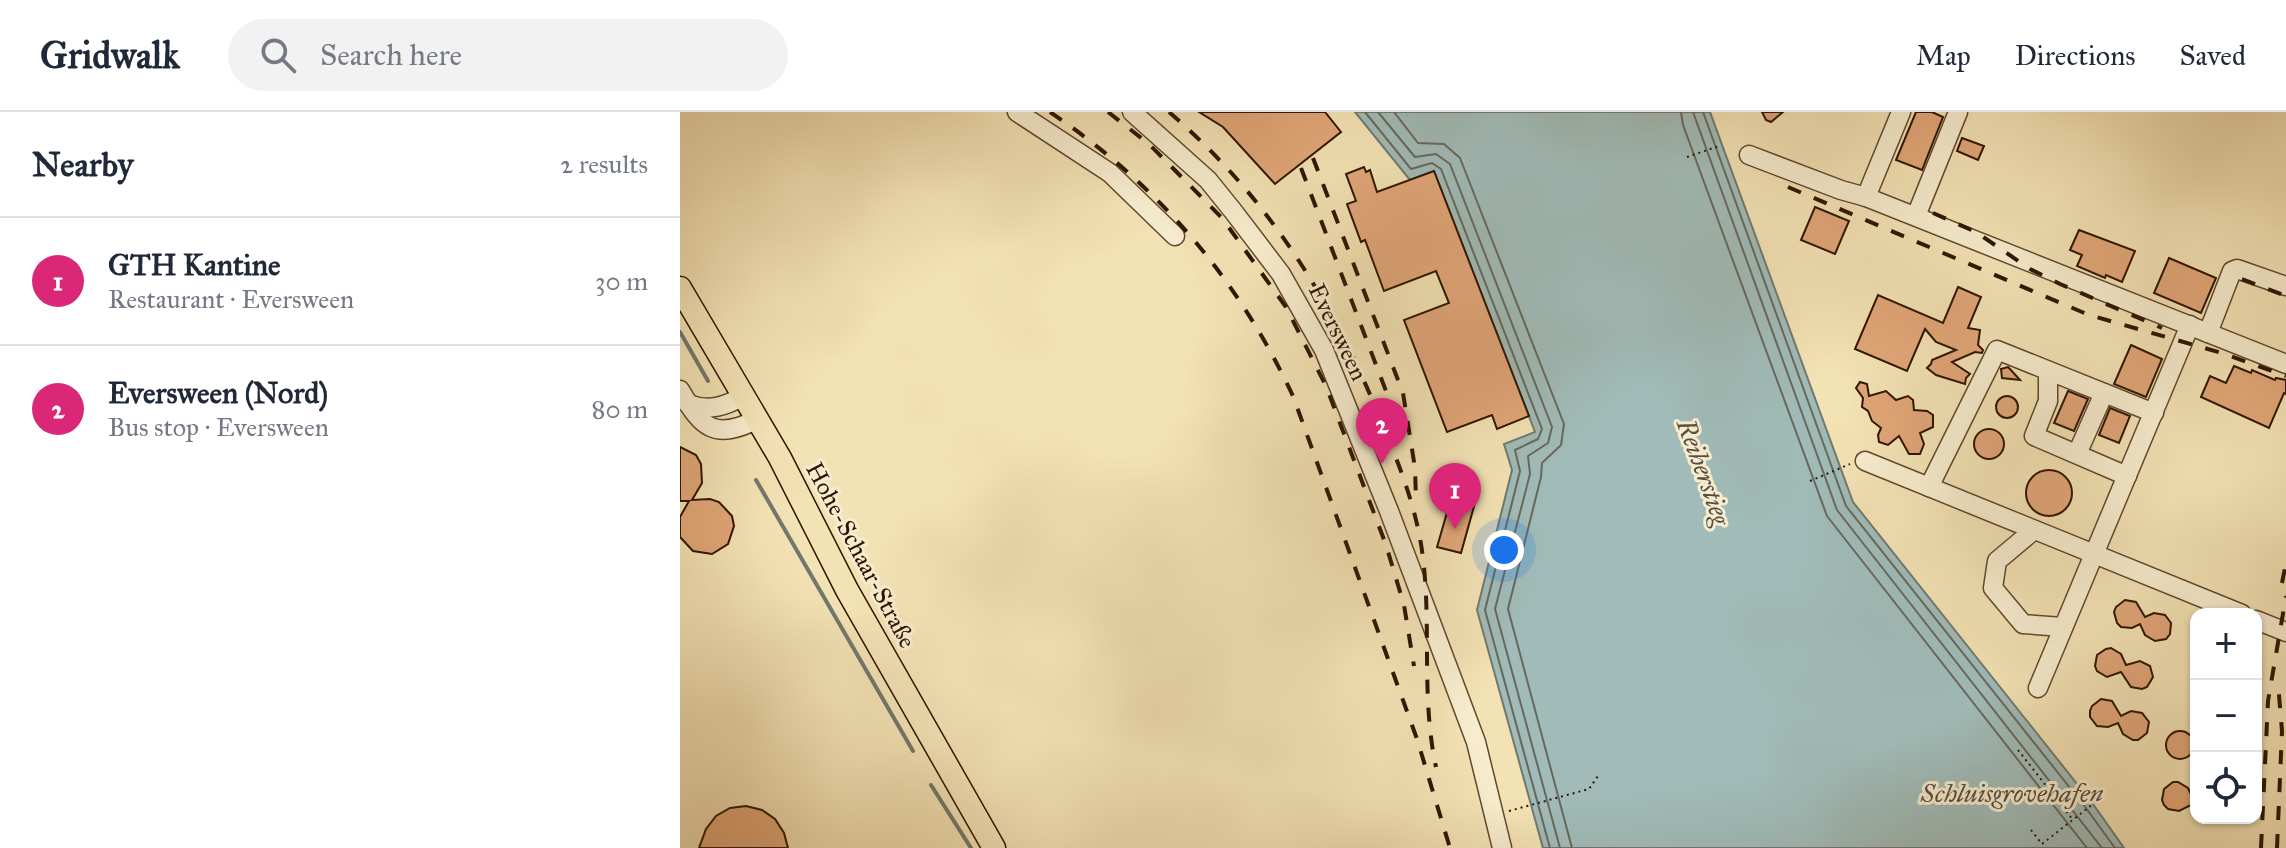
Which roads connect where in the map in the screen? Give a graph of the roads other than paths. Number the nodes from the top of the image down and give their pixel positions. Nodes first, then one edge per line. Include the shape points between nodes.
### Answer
1 (1017, 112) edge
2 (1132, 112) edge
3 (1901, 112) edge
4 (1958, 112) edge
5 (1749, 155) dead end
6 (1866, 197) junction
7 (1916, 216) junction
8 (1175, 236) dead end
9 (2286, 286) edge
10 (680, 288) edge
11 (2190, 325) junction
12 (2208, 333) junction
13 (2286, 364) edge
14 (2048, 371) junction
15 (2104, 393) junction
16 (744, 396) junction
17 (684, 397) edge
18 (2154, 413) junction
19 (758, 419) junction
20 (2077, 454) junction
21 (1859, 462) road end
22 (2127, 476) junction
23 (1929, 487) junction
24 (2034, 530) junction
25 (2095, 554) junction
26 (2227, 608) edge
27 (2262, 622) edge
28 (2063, 627) junction
29 (2286, 632) edge
30 (2038, 688) dead end
31 (994, 848) edge
32 (1502, 848) edge

1 - 8 street via 1110,173
2 - 32 street, Eversween via 1208,180 1241,220 1281,274 1324,350 1476,742
3 - 6 street
4 - 7 street
5 - 6 street
6 - 7 street
7 - 11 street
9 - 12 street via 2232,271
10 - 16 main road, Hohe-Schaar-Straße
11 - 12 street
11 - 18 street
12 - 13 street
14 - 15 street
14 - 20 street via 2048,401 2034,436
14 - 23 street via 1997,350
15 - 18 street
15 - 20 street
16 - 17 street via 721,408 704,408
16 - 19 main road, Hohe-Schaar-Straße
17 - 19 street via 701,422 717,430 739,429
18 - 22 street
19 - 31 main road, Hohe-Schaar-Straße via 847,590
20 - 22 street
21 - 23 street
22 - 25 street
23 - 24 street
24 - 25 street
24 - 28 street via 1997,561 1993,588 2023,624
25 - 26 street
25 - 28 street
27 - 29 street
28 - 30 street

